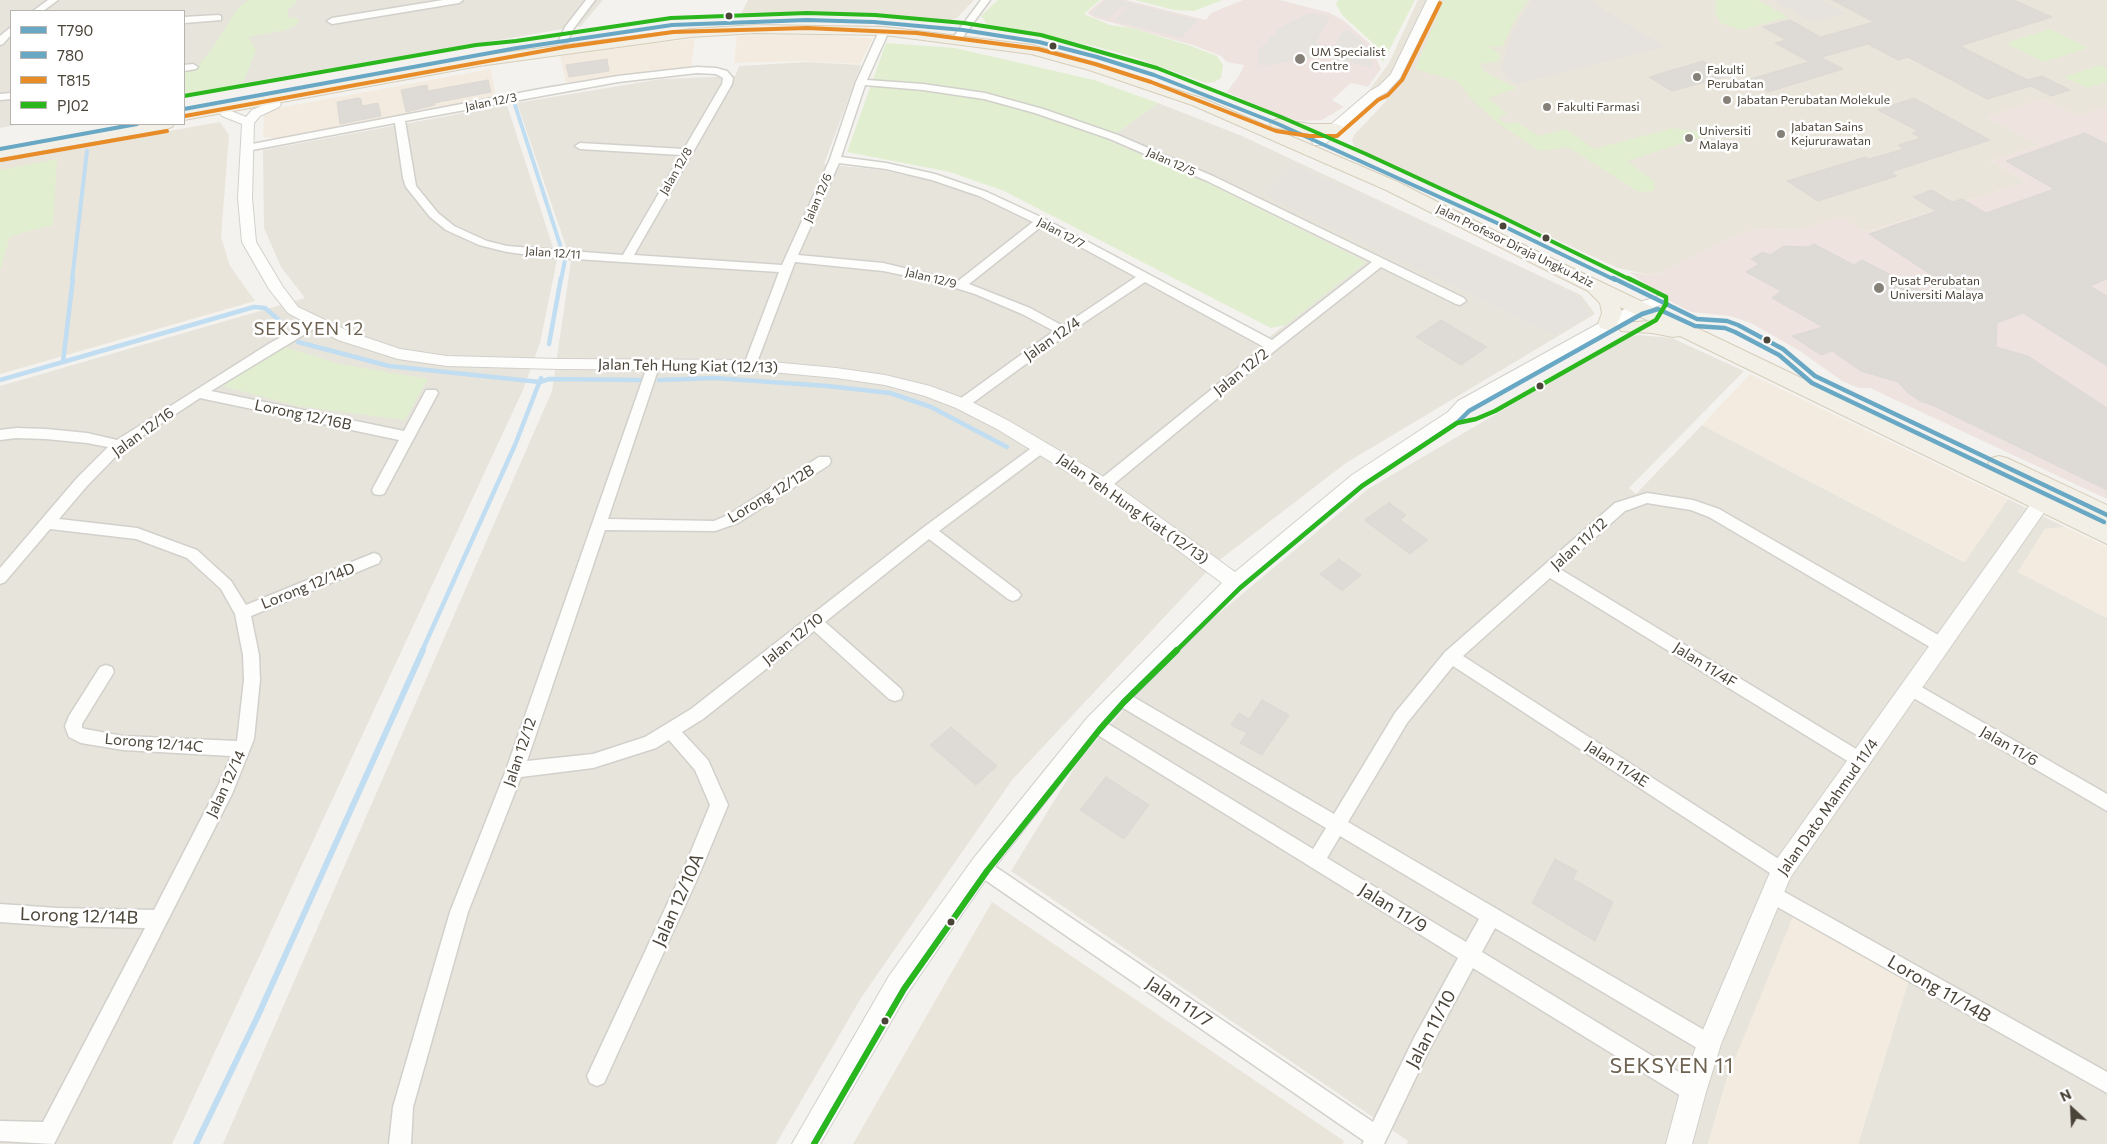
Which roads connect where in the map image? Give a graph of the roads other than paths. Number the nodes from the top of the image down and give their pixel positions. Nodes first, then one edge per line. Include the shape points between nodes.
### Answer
1 (54, 0) edge
2 (395, 0) edge
3 (459, 0) edge
4 (591, 0) edge
5 (986, 0) edge
6 (1433, 0) edge
7 (39, 10) edge
8 (396, 10) junction
9 (218, 18) dead end
10 (185, 20) edge
11 (332, 21) dead end
12 (10, 31) edge
13 (884, 31) junction
14 (960, 35) junction
15 (564, 40) junction
16 (0, 42) edge
17 (518, 52) junction
18 (392, 74) junction
19 (861, 82) junction
20 (727, 84) joint
21 (185, 104) edge
22 (275, 104) junction
23 (185, 109) edge
24 (226, 113) junction
25 (185, 115) edge
26 (400, 119) junction
27 (1240, 119) junction
28 (185, 120) edge
29 (248, 122) junction
30 (1278, 124) junction
31 (69, 125) edge
32 (97, 125) edge
33 (132, 125) edge
34 (160, 125) edge
35 (1342, 131) junction
36 (0, 137) edge
37 (0, 142) edge
38 (1324, 145) junction
39 (580, 146) dead end
40 (247, 148) junction
41 (0, 149) edge
42 (687, 152) junction
43 (0, 153) edge
44 (835, 159) junction
45 (1363, 167) junction
46 (1041, 221) junction
47 (626, 258) junction
48 (1380, 262) junction
49 (788, 263) junction
50 (1144, 277) junction
51 (1586, 281) junction
52 (960, 285) junction
53 (1460, 301) dead end
54 (1650, 307) junction
55 (316, 322) junction
56 (1608, 324) junction
57 (1628, 327) junction
58 (1063, 331) junction
59 (1704, 338) junction
60 (1273, 346) junction
61 (654, 364) junction
62 (750, 365) junction
63 (198, 393) junction
64 (431, 393) dead end
65 (962, 404) junction
66 (1454, 416) junction
67 (0, 435) edge
68 (408, 437) junction
69 (119, 445) junction
70 (1042, 447) junction
71 (824, 461) dead end
72 (1103, 484) junction
73 (379, 490) dead end
74 (2041, 503) junction
75 (2107, 515) edge
76 (48, 523) junction
77 (599, 524) junction
78 (929, 531) junction
79 (2107, 535) edge
80 (374, 559) dead end
81 (1550, 570) junction
82 (0, 578) edge
83 (1235, 582) junction
84 (1013, 595) dead end
85 (242, 613) junction
86 (814, 622) junction
87 (1941, 645) junction
88 (1451, 657) junction
89 (106, 672) dead end
90 (1911, 688) junction
91 (895, 694) dead end
92 (1119, 697) junction
93 (1094, 724) junction
94 (670, 730) junction
95 (243, 749) junction
96 (1860, 760) junction
97 (515, 770) junction
98 (2107, 804) edge
99 (1336, 825) junction
100 (1316, 860) junction
101 (981, 867) junction
102 (1782, 871) junction
103 (1772, 894) junction
104 (0, 913) edge
105 (1491, 916) junction
106 (158, 919) junction
107 (1470, 955) junction
108 (1709, 1044) junction
109 (597, 1076) dead end
110 (2107, 1084) edge
111 (1693, 1092) junction
112 (0, 1131) edge
113 (46, 1138) edge
114 (1374, 1141) edge
115 (400, 1144) edge
116 (806, 1144) edge
117 (1679, 1144) edge

1 - 7 street
2 - 8 street
3 - 8 street
4 - 15 street
5 - 14 street
6 - 35 street via 1396,75 1384,89 1383,99
8 - 11 street
9 - 10 street
12 - 16 street
13 - 14 main road, Jalan Profesor Diraja Ungku Aziz
13 - 17 main road, Jalan Profesor Diraja Ungku Aziz via 755,29
13 - 19 street, Jalan 12/6
14 - 15 main road, Jalan Profesor Diraja Ungku Aziz via 874,22 807,20 672,25
14 - 27 main road, Jalan Profesor Diraja Ungku Aziz via 1094,67
14 - 30 main road, Jalan Profesor Diraja Ungku Aziz via 1039,42 1097,57 1154,75
15 - 17 main road, Jalan Profesor Diraja Ungku Aziz
17 - 18 main road, Jalan Profesor Diraja Ungku Aziz
17 - 21 main road via 476,52
17 - 22 main road via 478,66
18 - 23 main road, Jalan Profesor Diraja Ungku Aziz
18 - 25 main road, Jalan Profesor Diraja Ungku Aziz
19 - 44 street, Jalan 12/6
19 - 48 street, Jalan 12/5 via 985,96 1114,137 1210,179
20 - 26 street, Jalan 12/3 via 728,78 724,73 716,71 656,74
20 - 42 street, Jalan 12/8
22 - 24 main road
22 - 29 street via 256,113
24 - 28 main road
24 - 29 street
26 - 40 street, Jalan 12/3
26 - 47 street, Jalan 12/11 via 408,178 417,195 450,228 483,243 507,249
27 - 38 main road
27 - 45 main road, Jalan Profesor Diraja Ungku Aziz
29 - 40 street, Jalan Teh Hung Kiat (12/13)
30 - 35 main road
30 - 38 main road, Jalan Profesor Diraja Ungku Aziz
31 - 36 main road
32 - 37 main road
33 - 41 main road
34 - 43 main road
35 - 38 street
35 - 45 main road via 1346,148
38 - 45 main road
39 - 42 street
40 - 55 street, Jalan Teh Hung Kiat (12/13) via 245,198 249,242 293,310
42 - 47 street, Jalan 12/8
44 - 46 street, Jalan 12/7 via 935,177 983,194
44 - 49 street, Jalan 12/6
45 - 51 main road, Jalan Profesor Diraja Ungku Aziz
45 - 54 main road, Jalan Profesor Diraja Ungku Aziz via 1498,223
46 - 50 street, Jalan 12/7
46 - 52 street
47 - 49 street, Jalan 12/11
48 - 53 street, Jalan 12/5
48 - 60 street, Jalan 12/2
49 - 52 street, Jalan 12/9 via 883,267
49 - 62 street, Jalan 12/6
50 - 58 street, Jalan 12/4
50 - 60 street, Jalan 12/7
51 - 54 main road, Jalan Profesor Diraja Ungku Aziz
51 - 56 main road via 1603,293 1610,303 1612,313
52 - 58 street, Jalan 12/9 via 1010,304
54 - 56 street
54 - 57 street
54 - 59 main road, Jalan Profesor Diraja Ungku Aziz
54 - 75 main road, Jalan Profesor Diraja Ungku Aziz
55 - 61 street, Jalan Teh Hung Kiat (12/13) via 344,336 398,354 447,361
55 - 63 street, Jalan 12/16
56 - 66 street via 1464,405
57 - 59 main road via 1652,327
57 - 66 street via 1491,404
58 - 65 street, Jalan 12/4
59 - 74 main road, Jalan Profesor Diraja Ungku Aziz
60 - 72 street, Jalan 12/2
61 - 62 street, Jalan Teh Hung Kiat (12/13)
61 - 77 street, Jalan 12/12
62 - 65 street, Jalan Teh Hung Kiat (12/13) via 885,380
63 - 68 street, Lorong 12/16B
63 - 69 street, Jalan 12/16
64 - 68 street
65 - 70 street, Jalan Teh Hung Kiat (12/13)
66 - 83 street via 1358,480
67 - 69 street via 16,432 46,434
68 - 73 street
69 - 76 street, Jalan 12/16
70 - 72 street, Jalan Teh Hung Kiat (12/13)
70 - 78 street, Jalan 12/10
71 - 77 street, Lorong 12/12B via 733,519 715,526
72 - 83 street, Jalan Teh Hung Kiat (12/13)
74 - 79 main road, Jalan Profesor Diraja Ungku Aziz
74 - 87 street, Jalan Dato Mahmud 11/4
76 - 82 street, Jalan 12/16
76 - 85 street, Jalan 12/14 via 137,534 192,554 226,585
77 - 97 street, Jalan 12/12
78 - 84 street
78 - 86 street, Jalan 12/10
80 - 85 street, Lorong 12/14D
81 - 87 street, Jalan 11/12 via 1628,503 1647,498 1682,503 1714,513
81 - 88 street, Jalan 11/12
81 - 96 street, Jalan 11/4F
83 - 92 street
85 - 95 street, Jalan 12/14 via 251,656 252,680
86 - 91 street
86 - 94 street, Jalan 12/10 via 704,708
87 - 90 street, Jalan Dato Mahmud 11/4
88 - 99 street, Jalan 11/12 via 1401,718
88 - 102 street, Jalan 11/4E
89 - 95 street, Lorong 12/14C via 73,726 81,736 123,743
90 - 96 street, Jalan Dato Mahmud 11/4
90 - 98 street, Jalan 11/6
92 - 93 street
92 - 99 street
93 - 100 street, Jalan 11/9
93 - 101 street
94 - 97 street, Jalan 12/10 via 650,743 593,761
94 - 109 street, Jalan 12/10A via 702,765 718,805 693,869
95 - 106 street, Jalan 12/14 via 226,789
96 - 102 street, Jalan Dato Mahmud 11/4
97 - 115 street, Jalan 12/12 via 459,912 403,1107
99 - 100 street, Jalan 11/12
99 - 105 street
100 - 107 street, Jalan 11/9
101 - 114 street, Jalan 11/7
101 - 116 street via 898,985
102 - 103 street, Jalan Dato Mahmud 11/4
103 - 108 street, Jalan Dato Mahmud 11/4
103 - 110 street, Lorong 11/14B
104 - 106 street, Lorong 12/14B
105 - 107 street, Jalan 11/10
105 - 108 street
106 - 113 street, Jalan 12/14
107 - 111 street, Jalan 11/9
107 - 114 street, Jalan 11/10
108 - 111 street, Jalan Dato Mahmud 11/4
111 - 117 street, Jalan Dato Mahmud 11/4
112 - 113 street

